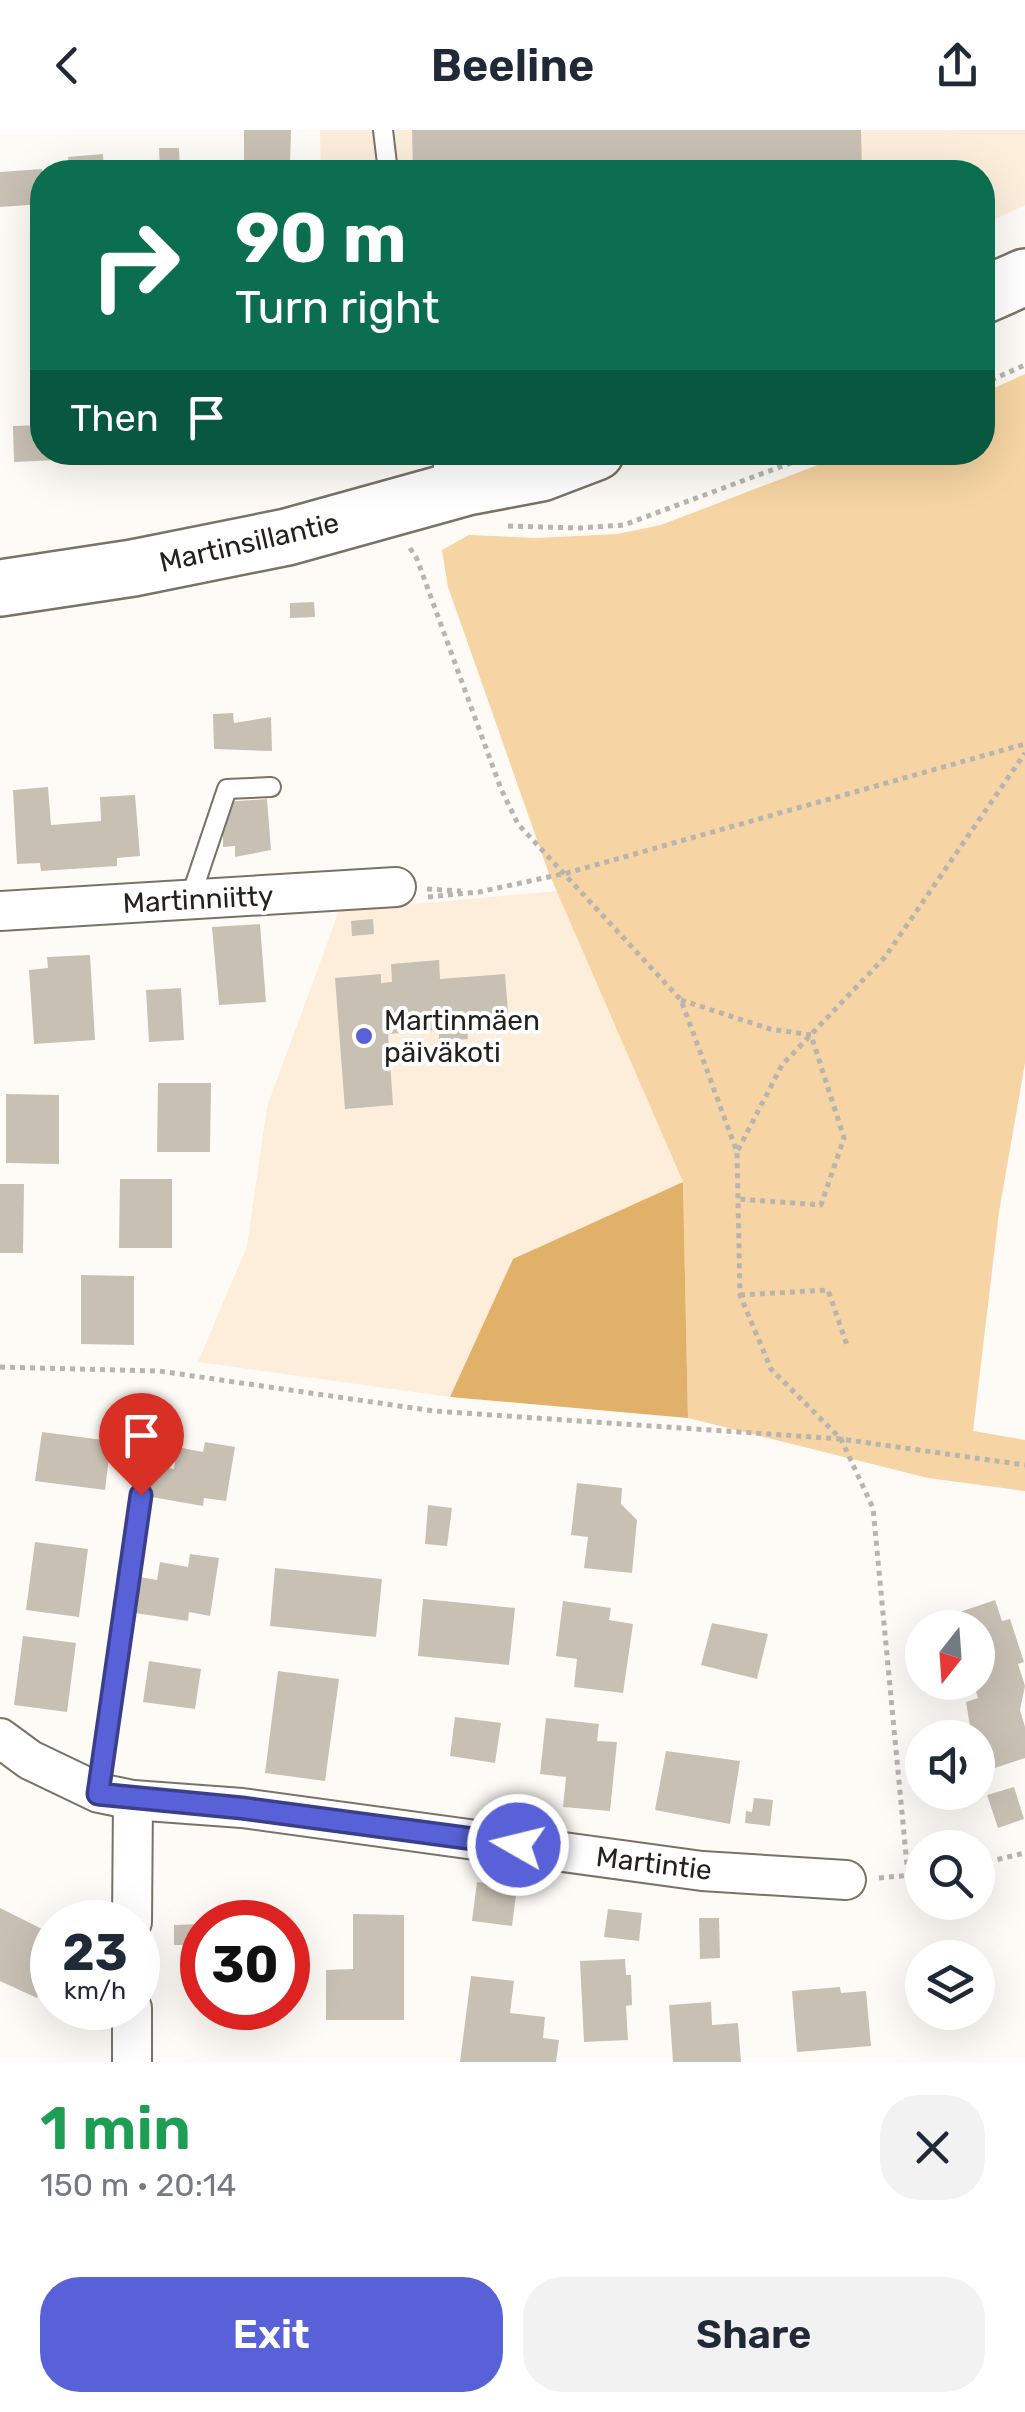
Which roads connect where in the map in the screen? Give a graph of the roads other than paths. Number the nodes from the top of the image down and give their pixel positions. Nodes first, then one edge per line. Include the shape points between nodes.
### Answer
1 (383, 130) edge
2 (387, 160) edge
3 (1025, 242) edge
4 (995, 255) edge
5 (1025, 277) edge
6 (995, 290) edge
7 (486, 465) edge
8 (562, 465) edge
9 (451, 478) edge
10 (9, 583) edge
11 (271, 786) dead end
12 (396, 887) road end
13 (190, 899) junction
14 (0, 911) edge
15 (141, 1495) dead end
16 (0, 1738) edge
17 (116, 1797) junction
18 (846, 1880) road end
19 (129, 1900) edge
20 (132, 2030) edge
21 (132, 2062) edge

1 - 2 lane
3 - 4 main road
5 - 6 main road
7 - 9 main road, Martinsillantie
8 - 9 main road, Martinsillantie via 541,473
9 - 10 main road, Martinsillantie via 224,551
11 - 13 lane via 226,789
12 - 13 street, Martinniitty
13 - 14 street, Martinniitty
15 - 17 lane
16 - 17 street, Martintie via 30,1760
17 - 18 street, Martintie via 702,1871
17 - 19 street
20 - 21 street

